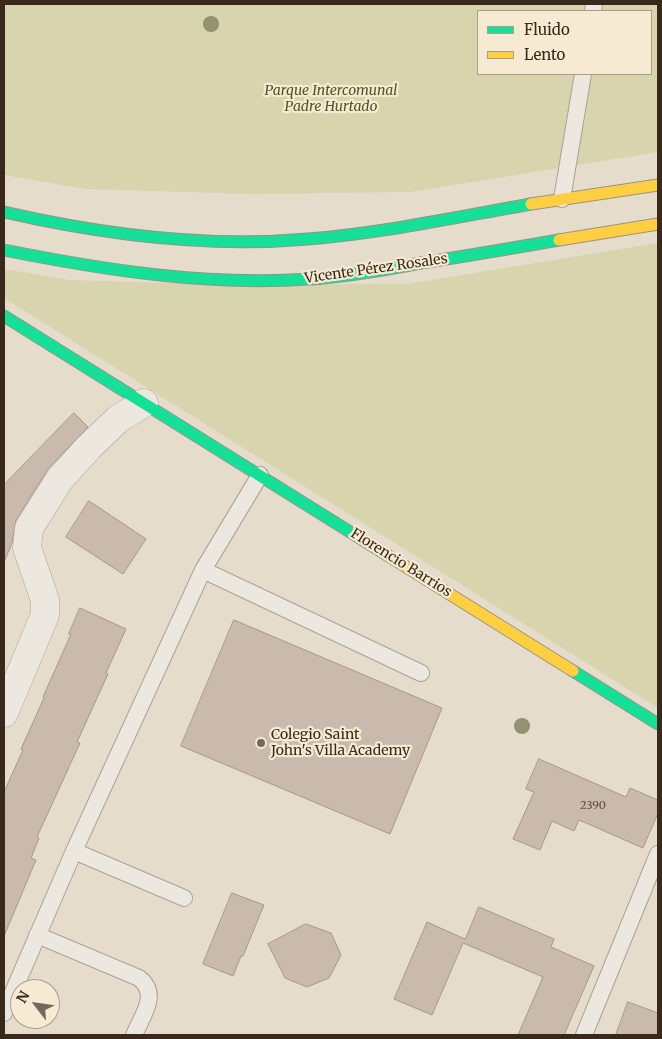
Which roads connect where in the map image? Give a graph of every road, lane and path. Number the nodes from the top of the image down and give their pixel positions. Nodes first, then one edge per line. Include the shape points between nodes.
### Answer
1 (583, 75) edge
2 (658, 185) edge
3 (562, 198) junction
4 (4, 212) edge
5 (658, 224) edge
6 (4, 250) edge
7 (4, 316) edge
8 (144, 403) junction
9 (260, 475) junction
10 (203, 570) junction
11 (421, 673) dead end
12 (4, 713) edge
13 (658, 724) edge
14 (74, 851) junction
15 (658, 854) edge
16 (184, 898) dead end
17 (37, 935) junction
18 (4, 1012) edge
19 (134, 1035) edge
20 (584, 1035) edge

1 - 3 lane
2 - 3 main road
3 - 4 main road via 380,231 258,241 145,236
5 - 6 main road, Vicente Pérez Rosales via 363,273 289,280 241,281 141,272
7 - 8 main road, Florencio Barrios
8 - 9 main road, Florencio Barrios
8 - 12 street via 118,419 88,447 60,479 29,528 27,548 45,600 45,615
9 - 10 lane
9 - 13 main road, Florencio Barrios
10 - 11 lane
10 - 14 lane
14 - 16 lane
14 - 17 lane
15 - 20 lane
17 - 18 lane
17 - 19 lane via 146,983 149,988 147,1006

